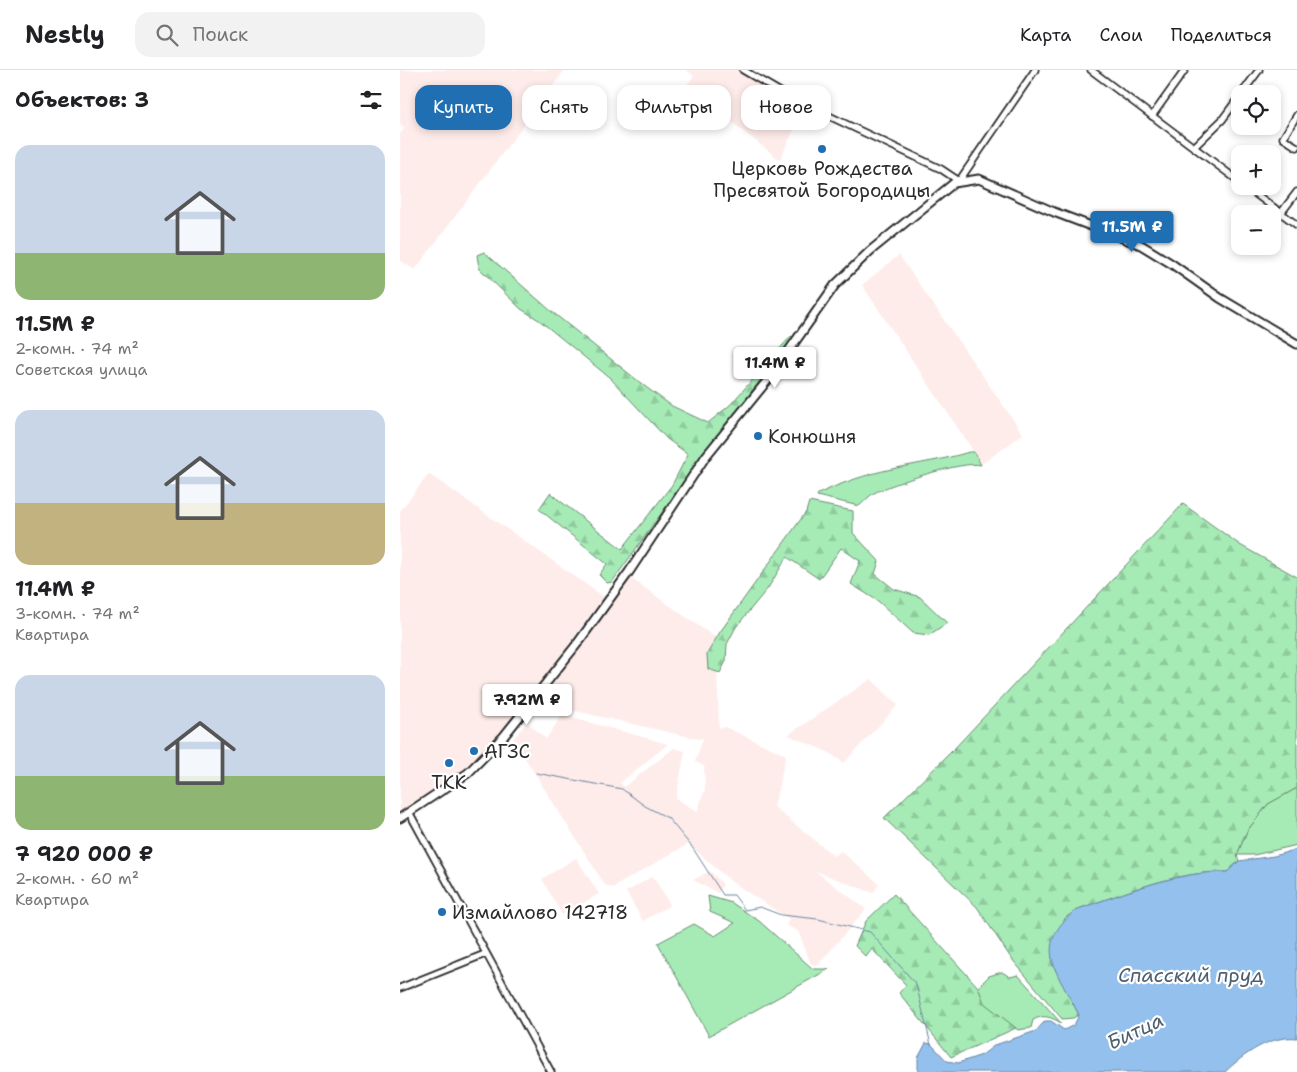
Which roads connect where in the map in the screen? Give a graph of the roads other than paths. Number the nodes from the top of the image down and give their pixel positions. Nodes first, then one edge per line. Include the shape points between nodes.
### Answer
1 (743, 70) edge
2 (1034, 70) edge
3 (1091, 70) edge
4 (1185, 70) edge
5 (1259, 70) edge
6 (1297, 115) edge
7 (1152, 116) junction
8 (1194, 147) junction
9 (1297, 147) edge
10 (1231, 175) edge
11 (959, 181) junction
12 (1297, 192) edge
13 (1257, 195) edge
14 (1270, 205) edge
15 (1281, 212) edge
16 (1281, 214) edge
17 (1297, 225) edge
18 (1297, 344) edge
19 (409, 812) junction
20 (400, 818) edge
21 (485, 954) junction
22 (400, 988) edge
23 (550, 1072) edge

1 - 11 street via 789,97 924,160
2 - 11 street
3 - 7 street
4 - 7 street
5 - 8 street via 1222,120
6 - 9 street via 1283,138
7 - 8 street
8 - 10 street
11 - 18 street via 979,179 1141,245
11 - 19 street via 870,251 835,285 771,376 706,456 604,608 504,736 468,773
12 - 15 street
13 - 14 street
16 - 17 street
19 - 20 street
19 - 21 street
21 - 22 street
21 - 23 street

